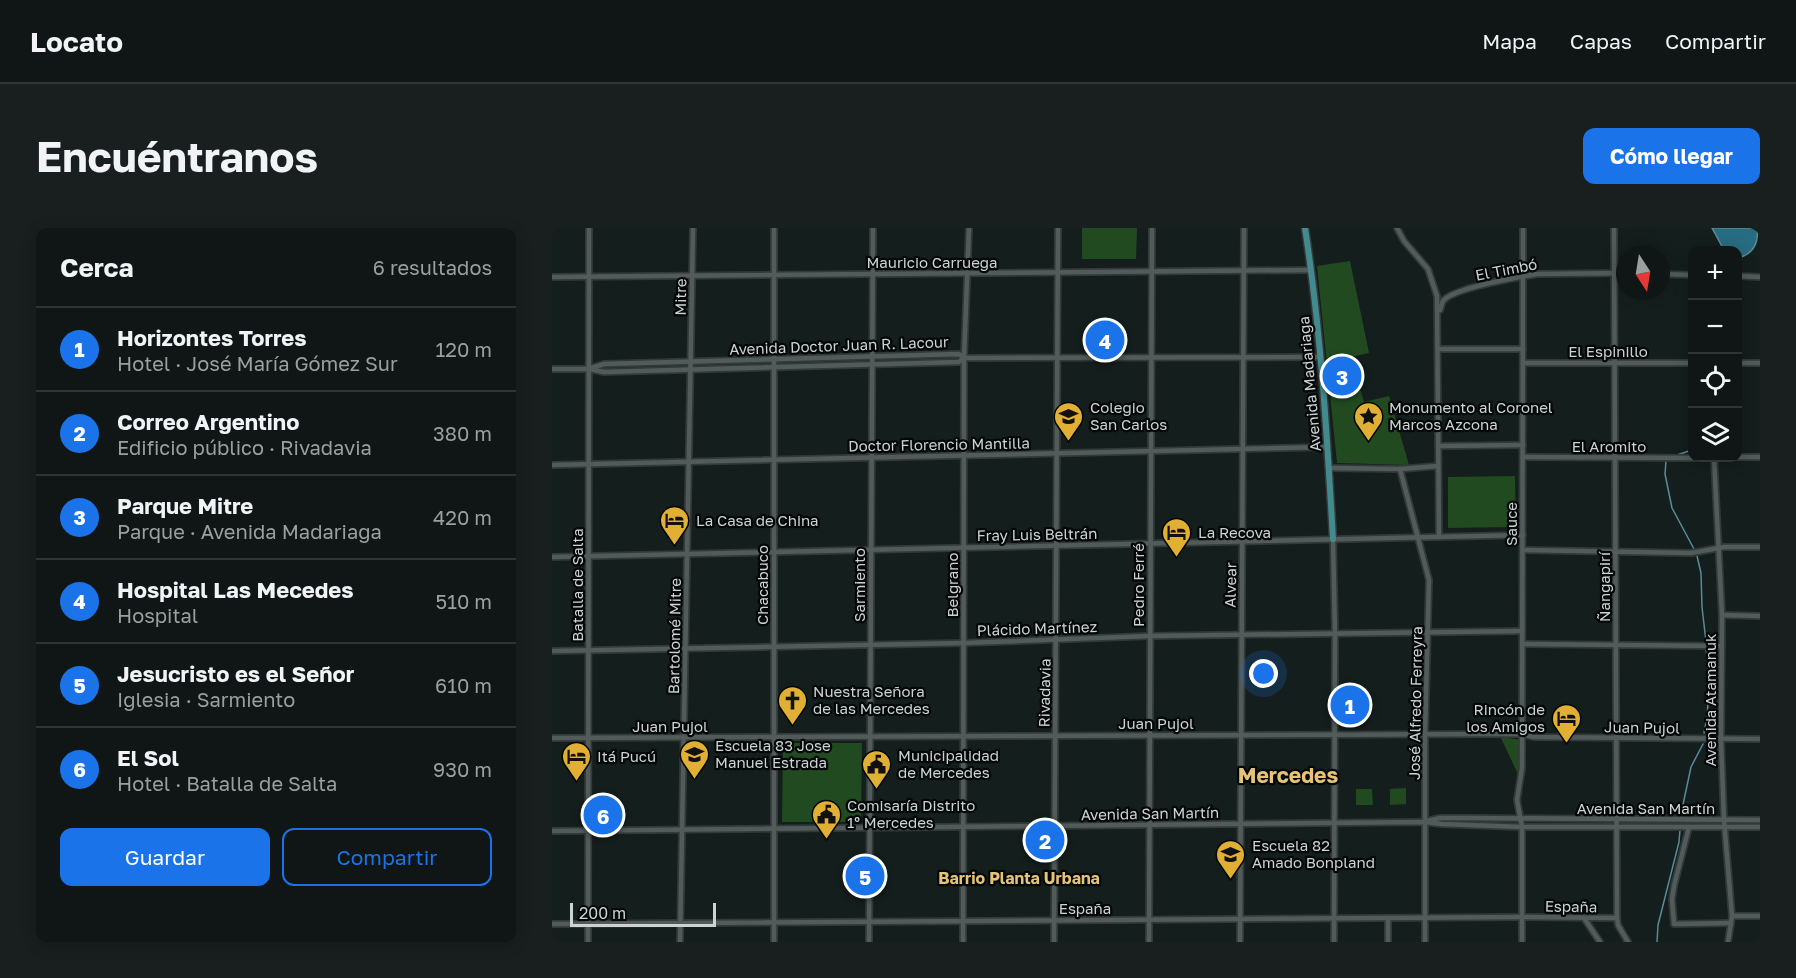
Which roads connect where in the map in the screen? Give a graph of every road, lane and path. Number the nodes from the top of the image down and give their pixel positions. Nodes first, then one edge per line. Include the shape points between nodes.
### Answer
1 (589, 228) edge
2 (693, 228) edge
3 (774, 228) edge
4 (873, 228) edge
5 (969, 228) edge
6 (1058, 228) edge
7 (1152, 228) edge
8 (1244, 228) edge
9 (1305, 228) edge
10 (1397, 228) edge
11 (1523, 228) edge
12 (1614, 228) edge
13 (1311, 270) junction
14 (1244, 271) junction
15 (1152, 272) junction
16 (1058, 273) junction
17 (1614, 273) junction
18 (872, 274) junction
19 (968, 274) junction
20 (1670, 274) edge
21 (774, 275) junction
22 (1688, 275) edge
23 (692, 276) junction
24 (1523, 276) junction
25 (1742, 276) edge
26 (552, 277) edge
27 (589, 277) junction
28 (1760, 277) edge
29 (1435, 288) junction
30 (1449, 297) junction
31 (1439, 312) junction
32 (1439, 349) junction
33 (1523, 349) junction
34 (872, 357) junction
35 (1244, 357) junction
36 (1319, 357) junction
37 (964, 358) junction
38 (1058, 358) junction
39 (1152, 358) junction
40 (774, 360) junction
41 (1614, 362) junction
42 (1523, 363) junction
43 (1688, 363) edge
44 (1742, 363) edge
45 (1760, 363) edge
46 (872, 364) junction
47 (691, 366) junction
48 (774, 368) junction
49 (552, 369) edge
50 (589, 369) junction
51 (1523, 445) junction
52 (1438, 446) junction
53 (1327, 447) junction
54 (1243, 449) junction
55 (1150, 451) junction
56 (1057, 453) junction
57 (964, 456) junction
58 (1523, 457) junction
59 (1742, 457) edge
60 (1760, 457) edge
61 (872, 458) junction
62 (1615, 458) junction
63 (1688, 458) edge
64 (774, 460) junction
65 (689, 462) junction
66 (1714, 462) edge
67 (589, 464) junction
68 (552, 465) edge
69 (1438, 466) junction
70 (1329, 468) junction
71 (1400, 468) junction
72 (1523, 535) junction
73 (1418, 537) junction
74 (1439, 537) junction
75 (1333, 539) junction
76 (1242, 541) junction
77 (1150, 543) junction
78 (1057, 546) junction
79 (1760, 547) edge
80 (964, 548) junction
81 (1717, 548) junction
82 (871, 550) junction
83 (1523, 550) junction
84 (1615, 551) junction
85 (774, 552) junction
86 (687, 554) junction
87 (589, 556) junction
88 (552, 557) edge
89 (1722, 615) junction
90 (1760, 616) edge
91 (1522, 631) junction
92 (1428, 632) junction
93 (1335, 633) junction
94 (1241, 634) junction
95 (1149, 636) junction
96 (1056, 639) junction
97 (964, 643) junction
98 (1523, 644) junction
99 (871, 645) junction
100 (1616, 645) junction
101 (1722, 645) junction
102 (774, 646) junction
103 (686, 648) junction
104 (589, 650) junction
105 (552, 651) edge
106 (1425, 734) junction
107 (1522, 734) junction
108 (1149, 735) junction
109 (1241, 735) junction
110 (1335, 735) junction
111 (964, 736) junction
112 (1055, 736) junction
113 (774, 737) junction
114 (870, 737) junction
115 (552, 738) edge
116 (589, 738) junction
117 (684, 738) junction
118 (1617, 738) junction
119 (1760, 739) edge
120 (1721, 740) junction
121 (1521, 819) junction
122 (1724, 820) junction
123 (1760, 820) edge
124 (1425, 822) junction
125 (1335, 823) junction
126 (1241, 824) junction
127 (1616, 824) junction
128 (1149, 825) junction
129 (1054, 826) junction
130 (1522, 826) junction
131 (963, 827) junction
132 (1689, 827) junction
133 (1724, 827) junction
134 (1760, 827) edge
135 (870, 828) junction
136 (774, 829) junction
137 (682, 830) junction
138 (552, 831) edge
139 (588, 831) junction
140 (1732, 916) junction
141 (1760, 916) edge
142 (1522, 917) junction
143 (1334, 918) junction
144 (1388, 918) junction
145 (1425, 918) junction
146 (1584, 918) junction
147 (1617, 918) junction
148 (1240, 919) junction
149 (1054, 920) junction
150 (1149, 920) junction
151 (869, 921) junction
152 (963, 921) junction
153 (774, 922) junction
154 (588, 923) junction
155 (681, 923) junction
156 (1731, 923) junction
157 (552, 924) edge
158 (588, 942) edge
159 (680, 942) edge
160 (774, 942) edge
161 (869, 942) edge
162 (963, 942) edge
163 (1054, 942) edge
164 (1149, 942) edge
165 (1240, 942) edge
166 (1334, 942) edge
167 (1388, 942) edge
168 (1425, 942) edge
169 (1522, 942) edge
170 (1600, 942) edge
171 (1628, 942) edge
172 (1728, 942) edge

1 - 27 street, Batalla de Salta
2 - 23 street, Mitre
3 - 21 street, Chacabuco
4 - 18 street, Sarmiento
5 - 19 street, Belgrano
6 - 16 street, Rivadavia
7 - 15 street, Pedro Ferré
8 - 14 street, Alvear
9 - 13 main road, Avenida Madariaga
10 - 29 street via 1428,269
11 - 24 street, Sauce
12 - 17 street, Ñangapirí
13 - 14 street, Mauricio Carruega
13 - 36 main road, Avenida Madariaga
14 - 15 street, Mauricio Carruega
14 - 35 street, Alvear
15 - 16 street, Mauricio Carruega
15 - 39 street, Pedro Ferré
16 - 19 street, Mauricio Carruega
16 - 38 street, Rivadavia
17 - 24 street, El Timbó
17 - 41 street, Ñangapirí
18 - 19 street, Mauricio Carruega
18 - 21 street, Mauricio Carruega
18 - 34 street, Sarmiento
19 - 37 street, Belgrano
20 - 22 street
21 - 23 street, Mauricio Carruega
21 - 40 street, Chacabuco
23 - 27 street, Mauricio Carruega
23 - 47 street, Mitre
24 - 30 street, El Timbó via 1465,289
24 - 33 street, Sauce
25 - 28 street
26 - 27 street, Mauricio Carruega
27 - 50 street, Batalla de Salta
29 - 30 street
29 - 31 street
30 - 31 street
31 - 32 street
32 - 33 street
32 - 52 street
33 - 42 street, Sauce
34 - 37 street, Avenida Doctor Juan R. Lacour via 959,354
34 - 40 street, Avenida Doctor Juan R. Lacour
34 - 46 street, Sarmiento
35 - 36 street
35 - 39 street
35 - 54 street, Alvear
36 - 53 main road, Avenida Madariaga
37 - 38 street
37 - 46 street, Avenida Doctor Juan R. Lacour via 959,362
37 - 57 street, Belgrano
38 - 39 street
38 - 56 street, Rivadavia
39 - 55 street, Pedro Ferré
40 - 47 street, Avenida Doctor Juan R. Lacour
40 - 48 street, Chacabuco
41 - 42 street, El Espinillo
41 - 43 street, El Espinillo
41 - 62 street, Ñangapirí
42 - 51 street, Sauce
44 - 45 street
46 - 48 street, Avenida Doctor Juan R. Lacour
46 - 61 street, Sarmiento
47 - 48 street, Avenida Doctor Juan R. Lacour
47 - 50 street, Avenida Doctor Juan R. Lacour via 604,364
47 - 65 street, Bartolomé Mitre
48 - 64 street, Chacabuco
49 - 50 street, Avenida Doctor Juan R. Lacour
50 - 67 street, Batalla de Salta
51 - 52 street
51 - 58 street, Sauce
52 - 69 street
53 - 54 street, Doctor Florencio Mantilla
53 - 70 main road, Avenida Madariaga
54 - 55 street, Doctor Florencio Mantilla
54 - 76 street, Alvear
55 - 56 street, Doctor Florencio Mantilla
55 - 77 street, Pedro Ferré
56 - 57 street, Doctor Florencio Mantilla
56 - 78 street, Rivadavia
57 - 61 street, Doctor Florencio Mantilla
57 - 80 street, Belgrano
58 - 62 street, El Aromito
58 - 72 street, Sauce
59 - 60 street
61 - 64 street, Doctor Florencio Mantilla
61 - 82 street, Sarmiento
62 - 63 street, El Aromito
62 - 84 street, Ñangapirí
64 - 65 street, Doctor Florencio Mantilla
64 - 85 street, Chacabuco
65 - 67 street, Doctor Florencio Mantilla
65 - 86 street, Bartolomé Mitre
66 - 81 street, Avenida Atamanuk
67 - 68 street, Doctor Florencio Mantilla
67 - 87 street, Batalla de Salta
69 - 71 street
69 - 74 street
70 - 71 street
70 - 75 main road, Avenida Madariaga
71 - 73 street, José Alfredo Ferreyra
72 - 74 street, Fray Luis Beltrán
72 - 83 street, Sauce
73 - 74 street, Fray Luis Beltrán
73 - 75 street, Fray Luis Beltrán
73 - 92 street, José Alfredo Ferreyra via 1429,580
75 - 76 street, Fray Luis Beltrán
75 - 93 street
76 - 77 street, Fray Luis Beltrán
76 - 94 street, Alvear
77 - 78 street, Fray Luis Beltrán
77 - 95 street, Pedro Ferré
78 - 80 street, Fray Luis Beltrán
78 - 96 street, Rivadavia
79 - 81 street
80 - 82 street, Fray Luis Beltrán
80 - 97 street, Belgrano
81 - 84 street via 1691,553
81 - 89 street, Avenida Atamanuk
82 - 85 street, Fray Luis Beltrán
82 - 99 street, Sarmiento
83 - 84 street
83 - 91 street, Sauce
84 - 100 street, Ñangapirí
85 - 86 street, Fray Luis Beltrán
85 - 102 street, Chacabuco
86 - 87 street, Fray Luis Beltrán
86 - 103 street, Bartolomé Mitre
87 - 88 street, Fray Luis Beltrán
87 - 104 street, Batalla de Salta
89 - 90 street
89 - 101 street, Avenida Atamanuk
91 - 92 street, Plácido Martínez
91 - 98 street, Sauce
92 - 93 street, Plácido Martínez
92 - 106 street, José Alfredo Ferreyra
93 - 94 street, Plácido Martínez
93 - 110 street
94 - 95 street, Plácido Martínez
94 - 109 street, Alvear
95 - 96 street, Plácido Martínez
95 - 108 street, Pedro Ferré
96 - 97 street, Plácido Martínez
96 - 112 street, Rivadavia
97 - 99 street, Plácido Martínez
97 - 111 street, Belgrano
98 - 100 street
98 - 107 street, Sauce
99 - 102 street, Plácido Martínez
99 - 114 street, Sarmiento
100 - 101 street
100 - 118 street, Ñangapirí
101 - 120 street, Avenida Atamanuk
102 - 103 street, Plácido Martínez
102 - 113 street, Chacabuco
103 - 104 street, Plácido Martínez
103 - 117 street, Bartolomé Mitre
104 - 105 street, Plácido Martínez
104 - 116 street, Batalla de Salta
106 - 107 street, Juan Pujol
106 - 110 street, Juan Pujol
106 - 124 street, José Alfredo Ferreyra
107 - 118 street, Juan Pujol
107 - 121 street, Sauce via 1517,800
108 - 109 street, Juan Pujol
108 - 112 street, Juan Pujol
108 - 128 street, Pedro Ferré
109 - 110 street, Juan Pujol
109 - 126 street, Alvear
110 - 125 street
111 - 112 street, Juan Pujol
111 - 114 street, Juan Pujol
111 - 131 street, Belgrano
112 - 129 street, Rivadavia
113 - 114 street, Juan Pujol
113 - 117 street, Juan Pujol
113 - 136 street, Chacabuco
114 - 135 street, Sarmiento
115 - 116 street, Juan Pujol
116 - 117 street, Juan Pujol
116 - 139 street, Batalla de Salta
117 - 137 street, Bartolomé Mitre
118 - 120 street, Juan Pujol
118 - 127 street, Ñangapirí
119 - 120 street, Juan Pujol
120 - 122 street, Avenida Atamanuk
121 - 124 street, Avenida San Martín via 1440,818
121 - 127 street, Avenida San Martín
121 - 130 street, Sauce
122 - 123 street, Avenida San Martín
122 - 127 street, Avenida San Martín
122 - 133 street, Avenida Atamanuk
124 - 125 street, Avenida San Martín
124 - 130 street, Avenida San Martín
124 - 145 street, José Alfredo Ferreyra
125 - 126 street, Avenida San Martín
125 - 143 street
126 - 128 street, Avenida San Martín
126 - 148 street, Alvear
127 - 130 street, Avenida San Martín
127 - 132 street, Avenida San Martín
127 - 147 street, Ñangapirí
128 - 129 street, Avenida San Martín
128 - 150 street, Pedro Ferré
129 - 131 street, Avenida San Martín
129 - 149 street, Rivadavia
130 - 142 street, Sauce
131 - 135 street, Avenida San Martín
131 - 152 street, Belgrano
132 - 133 street, Avenida San Martín
132 - 156 street via 1674,886 1674,924
133 - 134 street, Avenida San Martín
133 - 140 street, Avenida Atamanuk
135 - 136 street, Avenida San Martín
135 - 151 street, Sarmiento
136 - 137 street, Avenida San Martín
136 - 153 street, Chacabuco
137 - 139 street, Avenida San Martín
137 - 155 street, Bartolomé Mitre
138 - 139 street, Avenida San Martín
139 - 154 street, Batalla de Salta
140 - 141 street
140 - 156 street, Avenida Atamanuk
142 - 145 street, España
142 - 146 street, España
142 - 169 street, Sauce
143 - 144 street, España
143 - 148 street, España
143 - 166 street
144 - 145 street, España
144 - 167 street
145 - 168 street, José Alfredo Ferreyra
146 - 147 street, España
146 - 170 street
147 - 171 street, Ñangapirí
148 - 150 street, España
148 - 165 street, Alvear
149 - 150 street, España
149 - 152 street, España
149 - 163 street, Rivadavia
150 - 164 street, Pedro Ferré
151 - 152 street, España
151 - 153 street, España
151 - 161 street, Sarmiento
152 - 162 street, Belgrano
153 - 155 street, España
153 - 160 street, Chacabuco
154 - 155 street, España
154 - 157 street, España
154 - 158 street, Batalla de Salta
155 - 159 street, Bartolomé Mitre
156 - 172 street, Avenida Atamanuk

